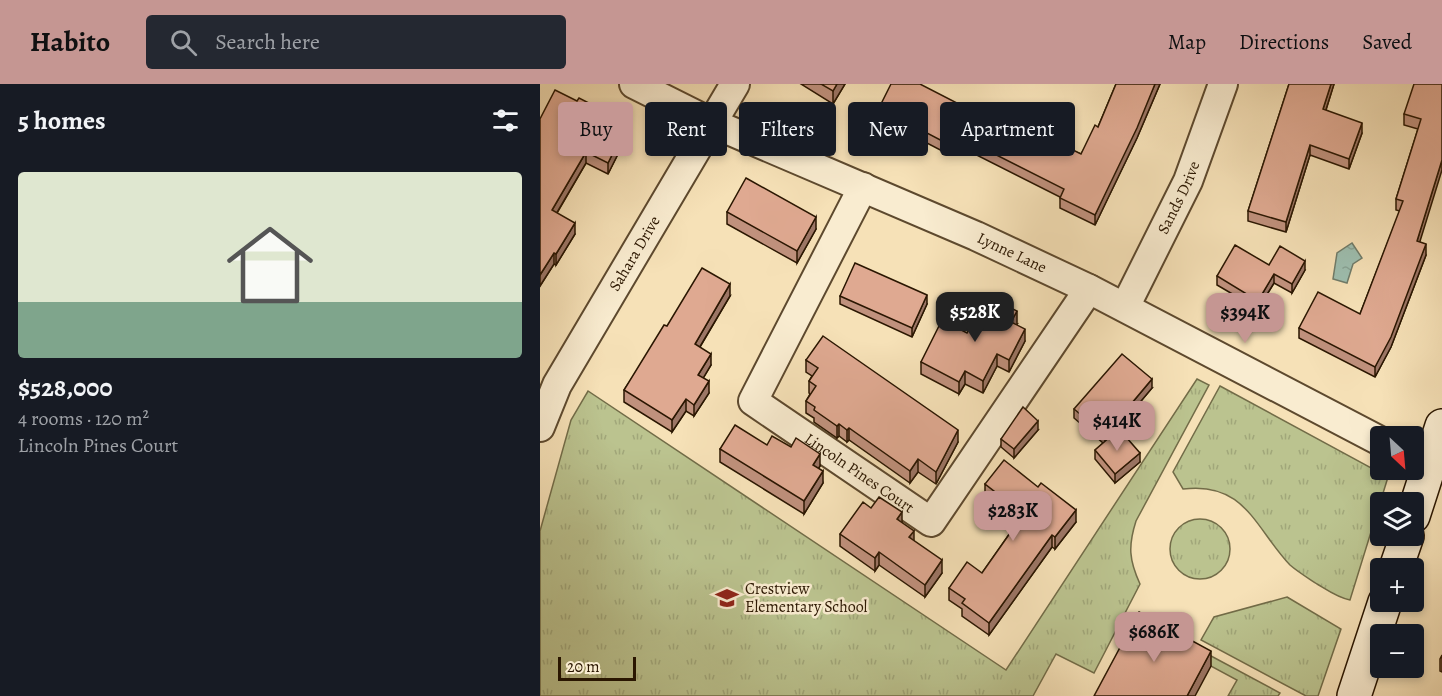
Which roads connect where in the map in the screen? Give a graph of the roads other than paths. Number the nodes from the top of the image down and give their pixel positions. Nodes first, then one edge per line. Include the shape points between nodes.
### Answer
1 (633, 84) edge
2 (735, 84) edge
3 (1223, 84) edge
4 (669, 102) edge
5 (724, 102) edge
6 (727, 129) edge
7 (692, 156) edge
8 (863, 187) junction
9 (1089, 289) junction
10 (1125, 307) junction
11 (1442, 426) edge
12 (540, 427) edge
13 (1370, 436) edge
14 (1428, 462) edge
15 (1420, 492) edge
16 (1382, 612) edge
17 (1354, 696) edge

1 - 4 street, Lynne Lane
2 - 5 street, Sahara Drive
3 - 10 street, Sands Drive via 1188,182
6 - 8 street, Lynne Lane
7 - 12 street, Sahara Drive via 557,385
8 - 9 street, Lynne Lane
8 - 9 street, Lincoln Pines Court via 753,401 932,522
9 - 10 street, Lynne Lane
10 - 13 street, Lynne Lane
11 - 14 street
14 - 15 street
16 - 17 street

